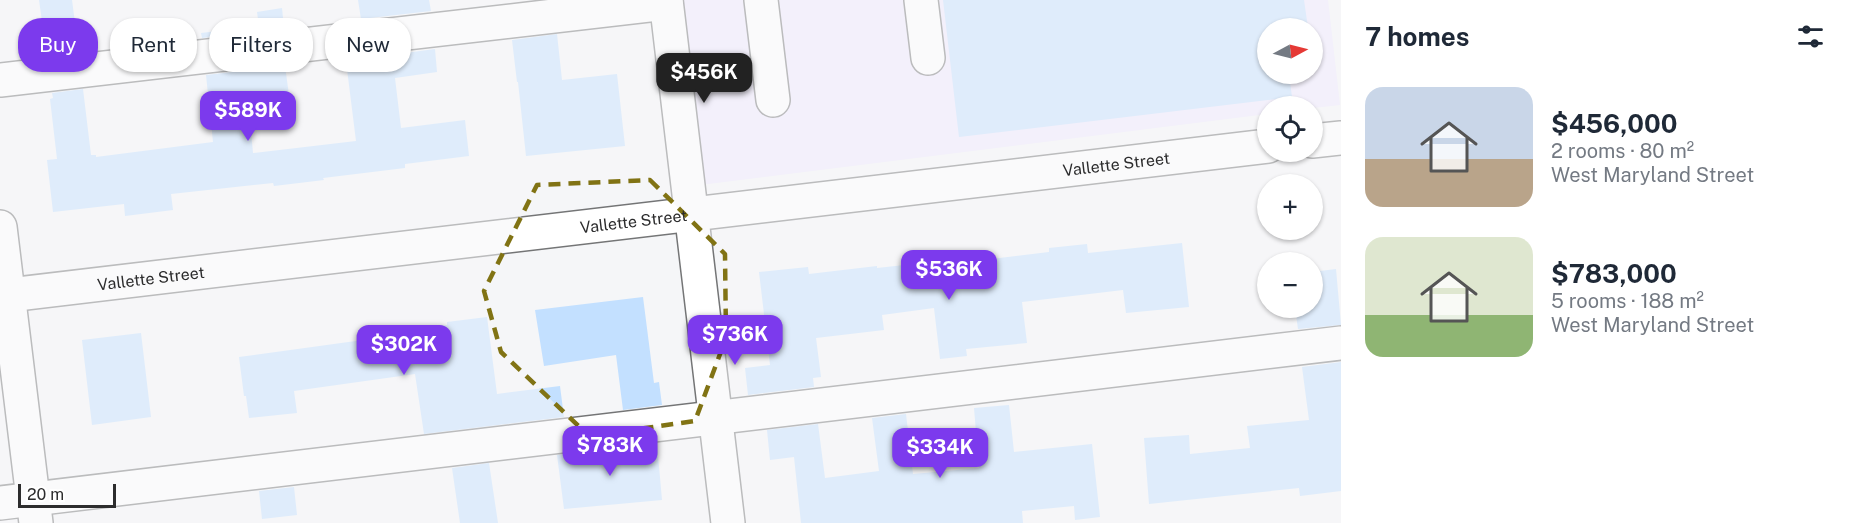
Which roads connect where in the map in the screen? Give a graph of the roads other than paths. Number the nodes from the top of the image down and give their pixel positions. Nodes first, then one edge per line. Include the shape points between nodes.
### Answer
1 (761, 0) edge
2 (921, 0) edge
3 (666, 2) edge
4 (928, 58) dead end
5 (0, 80) edge
6 (773, 100) dead end
7 (1341, 138) edge
8 (1323, 140) edge
9 (1257, 147) edge
10 (691, 214) junction
11 (0, 227) edge
12 (4, 296) edge
13 (1341, 343) edge
14 (715, 417) junction
15 (0, 503) edge
16 (34, 511) edge
17 (728, 523) edge

1 - 6 street
2 - 4 street
3 - 5 street
3 - 10 street
7 - 8 street
9 - 10 street, Vallette Street
10 - 12 street, Vallette Street
10 - 14 street
11 - 12 street
12 - 16 street
13 - 14 street
14 - 16 street
14 - 17 street
15 - 16 street

